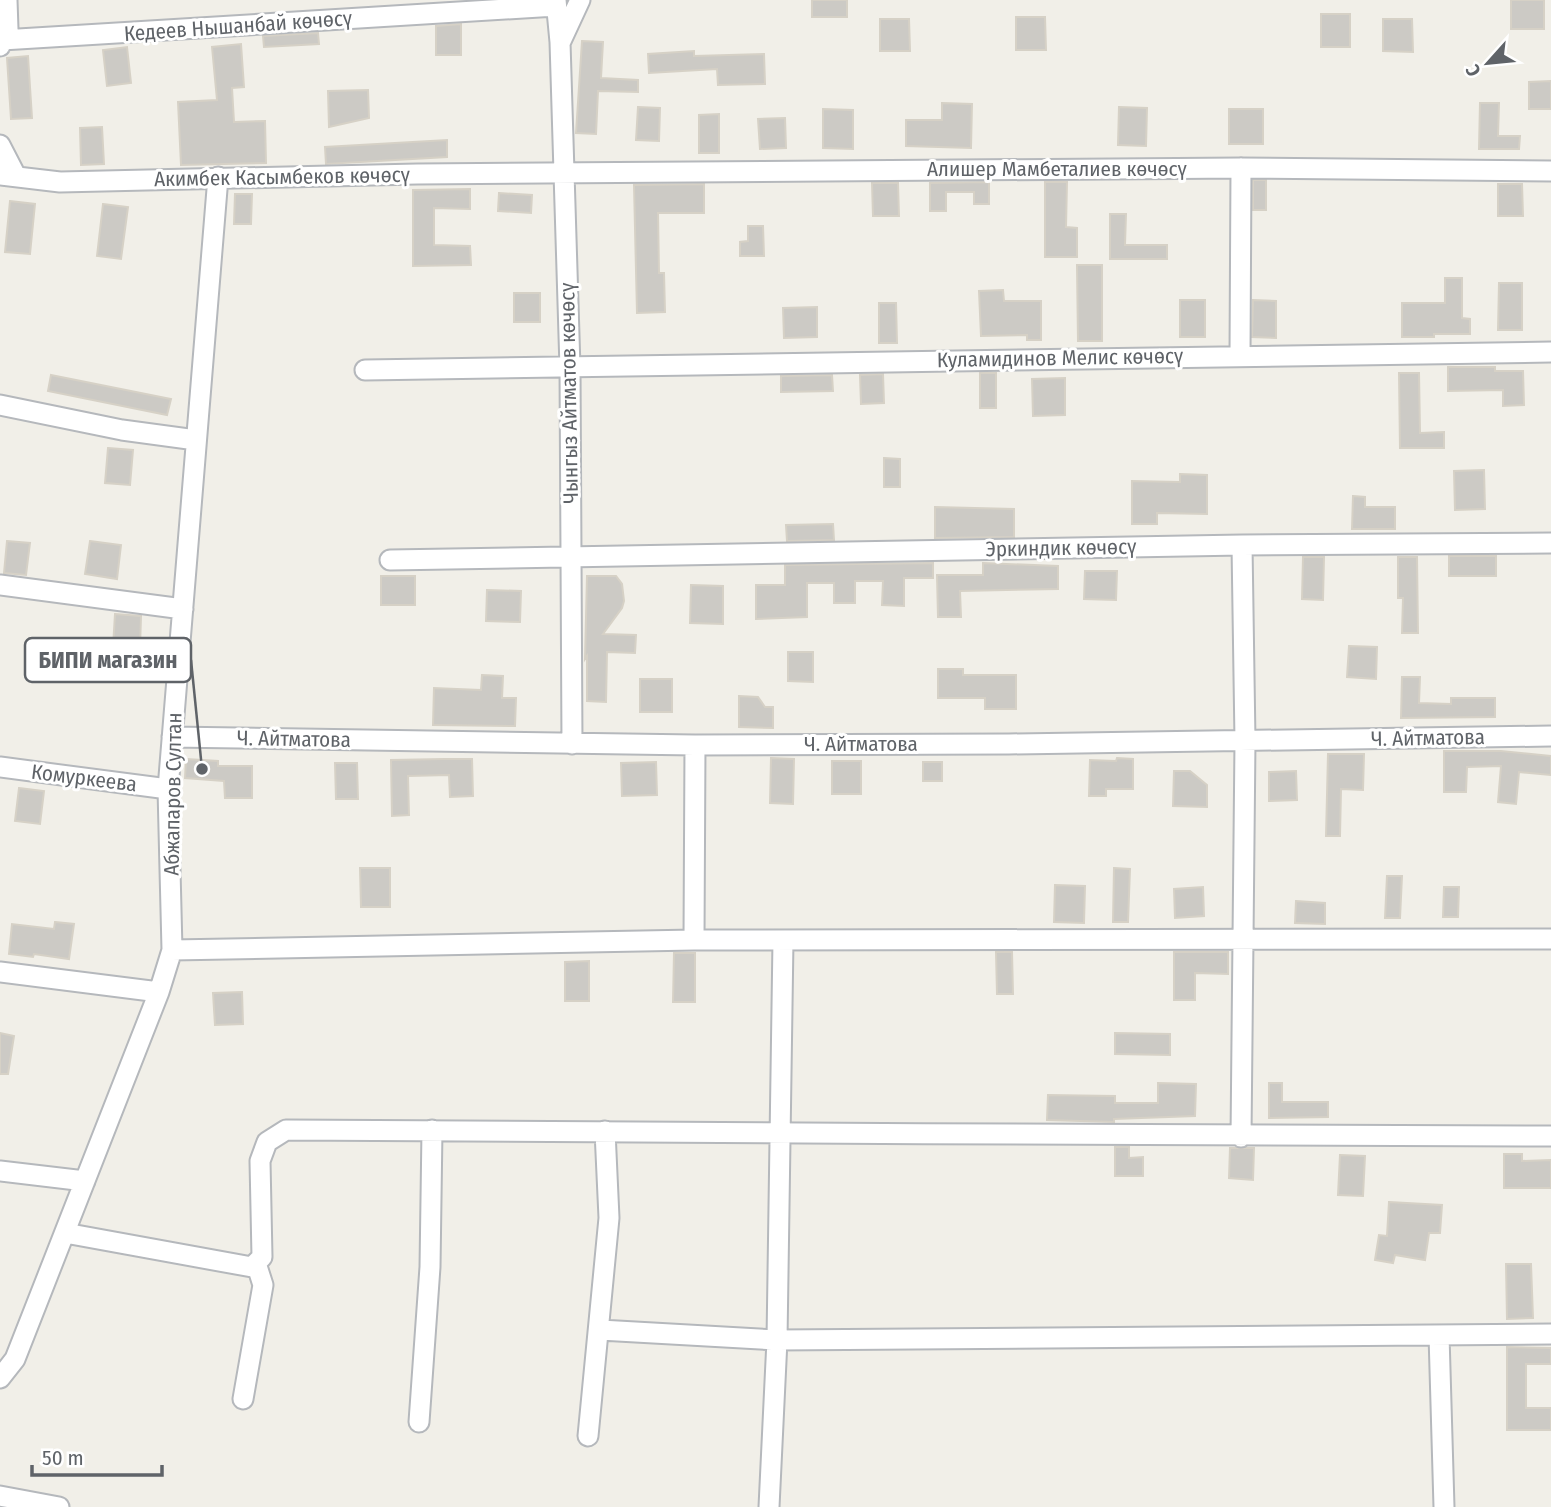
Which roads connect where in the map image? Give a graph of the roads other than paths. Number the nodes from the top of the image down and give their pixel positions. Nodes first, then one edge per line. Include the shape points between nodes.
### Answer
1 (7, 0) edge
2 (580, 0) edge
3 (556, 3) edge
4 (561, 42) junction
5 (1, 43) edge
6 (0, 145) edge
7 (1241, 168) junction
8 (1551, 171) edge
9 (564, 173) junction
10 (8, 176) edge
11 (218, 177) junction
12 (1551, 352) edge
13 (1240, 355) junction
14 (570, 368) junction
15 (365, 370) dead end
16 (0, 405) edge
17 (196, 440) junction
18 (1551, 543) edge
19 (1242, 545) junction
20 (572, 558) junction
21 (390, 560) dead end
22 (0, 585) edge
23 (183, 609) junction
24 (1551, 736) edge
25 (172, 737) junction
26 (1245, 741) junction
27 (572, 744) junction
28 (695, 745) junction
29 (0, 767) edge
30 (169, 789) junction
31 (1243, 939) junction
32 (1551, 939) edge
33 (694, 940) junction
34 (783, 940) junction
35 (172, 950) junction
36 (0, 972) edge
37 (159, 992) junction
38 (432, 1130) junction
39 (606, 1131) junction
40 (780, 1132) junction
41 (1551, 1136) edge
42 (1241, 1137) junction
43 (0, 1171) edge
44 (85, 1181) junction
45 (65, 1233) junction
46 (257, 1263) junction
47 (600, 1330) junction
48 (1551, 1334) edge
49 (1439, 1335) junction
50 (777, 1340) junction
51 (0, 1378) edge
52 (243, 1399) dead end
53 (419, 1422) dead end
54 (589, 1436) dead end
55 (0, 1496) edge
56 (59, 1507) edge
57 (769, 1507) edge
58 (1444, 1507) edge

1 - 5 street via 8,29
2 - 4 street, Чынгыз Айтматов көчөсү
3 - 4 street, Чынгыз Айтматов көчөсү
3 - 5 street, Кедеев Нышанбай көчөсү
4 - 9 street, Чынгыз Айтматов көчөсү
6 - 10 street
7 - 8 street, Алишер Мамбеталиев көчөсү
7 - 9 street, Алишер Мамбеталиев көчөсү
7 - 13 street
9 - 11 street, Акимбек Касымбеков көчөсү
9 - 14 street, Чынгыз Айтматов көчөсү
10 - 11 street, Акимбек Касымбеков көчөсү via 60,182
11 - 17 street, Абжапаров Султан
12 - 13 street, Куламидинов Мелис көчөсү
13 - 14 street, Куламидинов Мелис көчөсү
14 - 15 street, Куламидинов Мелис көчөсү
14 - 20 street, Чынгыз Айтматов көчөсү
16 - 17 street
17 - 23 street, Абжапаров Султан
18 - 19 street, Эркиндик көчөсү
19 - 20 street, Эркиндик көчөсү
19 - 26 street
20 - 21 street, Эркиндик көчөсү
20 - 27 street, Чынгыз Айтматов көчөсү
22 - 23 street
23 - 25 street, Абжапаров Султан
24 - 26 street, Ч. Айтматова
25 - 27 street, Ч. Айтматова
25 - 30 street, Абжапаров Султан
26 - 28 street, Ч. Айтматова
26 - 31 street
27 - 28 street, Ч. Айтматова
28 - 33 street
29 - 30 street, Комуркеева
30 - 35 street, Абжапаров Султан
31 - 32 street
31 - 34 street
31 - 42 street
33 - 34 street
33 - 35 street
34 - 40 street
35 - 37 street, Абжапаров Султан
36 - 37 street
37 - 44 street, Абжапаров Султан
38 - 39 street
38 - 46 street via 286,1130 267,1142 260,1161 262,1257
38 - 53 street via 430,1267
39 - 40 street
39 - 47 street via 609,1218
40 - 42 street
40 - 50 street
41 - 42 street
43 - 44 street
44 - 45 street, Абжапаров Султан
45 - 46 street via 252,1267
45 - 51 street, Абжапаров Султан via 15,1359
46 - 52 street via 263,1285
47 - 50 street
47 - 54 street
48 - 49 street
49 - 50 street
49 - 58 street
50 - 57 street
55 - 56 street

